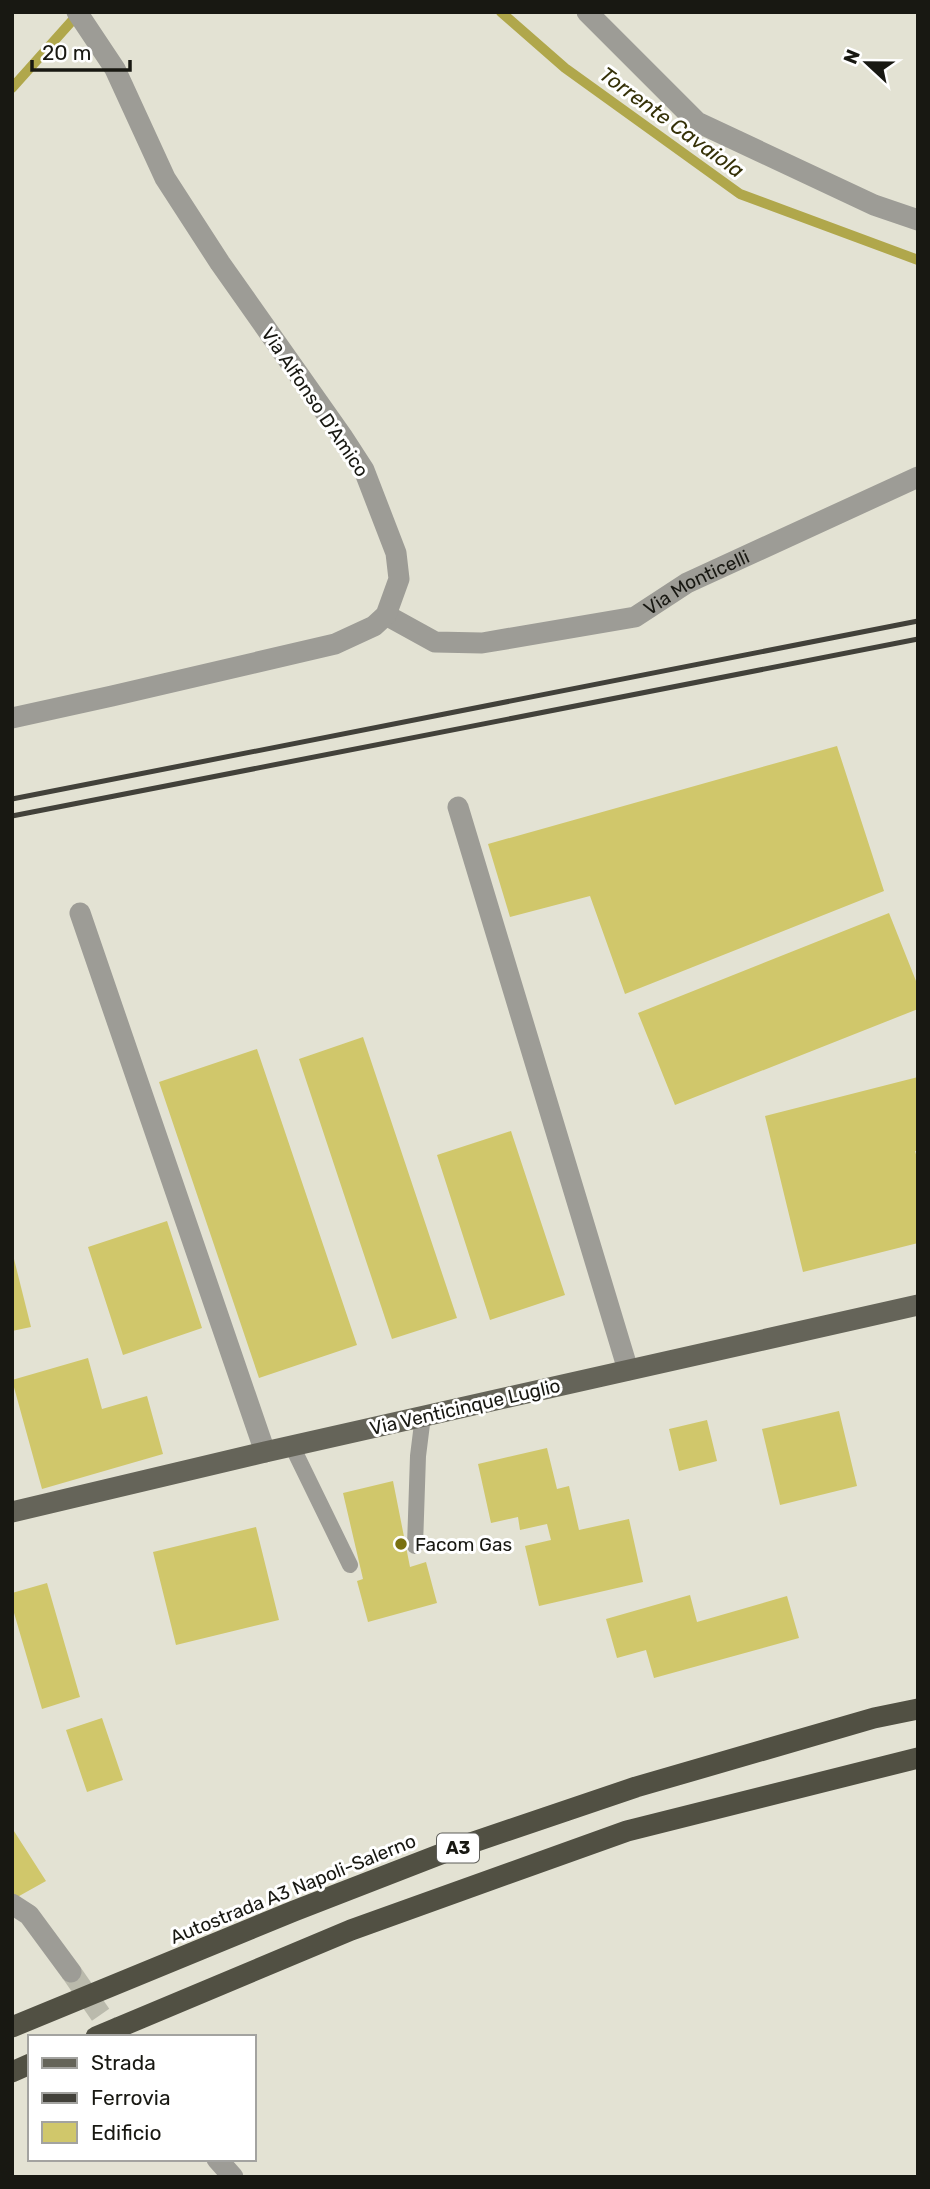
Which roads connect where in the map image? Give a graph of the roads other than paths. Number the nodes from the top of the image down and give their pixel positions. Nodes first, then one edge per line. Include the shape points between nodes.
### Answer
1 (76, 12) edge
2 (587, 12) edge
3 (918, 220) edge
4 (918, 477) edge
5 (386, 615) junction
6 (12, 718) edge
7 (458, 807) dead end
8 (80, 913) dead end
9 (918, 1305) edge
10 (628, 1370) junction
11 (423, 1416) junction
12 (292, 1446) junction
13 (265, 1452) junction
14 (12, 1512) edge
15 (415, 1546) dead end
16 (350, 1564) dead end
17 (918, 1709) edge
18 (918, 1758) edge
19 (12, 1904) edge
20 (71, 1972) tunnel mouth
21 (12, 2027) edge
22 (101, 2035) edge
23 (28, 2065) edge
24 (12, 2072) edge
25 (219, 2161) edge
26 (233, 2177) edge

1 - 5 street, Via Alfonso D'Amico via 115,69 165,178 364,470 396,553 399,579
2 - 3 street via 697,122 874,205
4 - 5 street, Via Monticelli via 687,583 635,617 482,643 435,642
5 - 6 street via 374,626 335,644
7 - 10 street
8 - 13 street
9 - 10 main road, Via Venticinque Luglio
10 - 11 main road, Via Venticinque Luglio
11 - 12 main road, Via Venticinque Luglio
11 - 15 lane
12 - 13 main road, Via Venticinque Luglio
12 - 16 lane
13 - 14 main road, Via Venticinque Luglio
17 - 21 highway, Autostrada A3 Napoli-Salerno / A3 via 636,1787 459,1847
18 - 22 highway, A3 via 627,1831 351,1930
19 - 20 street via 29,1915
23 - 24 highway
25 - 26 street

